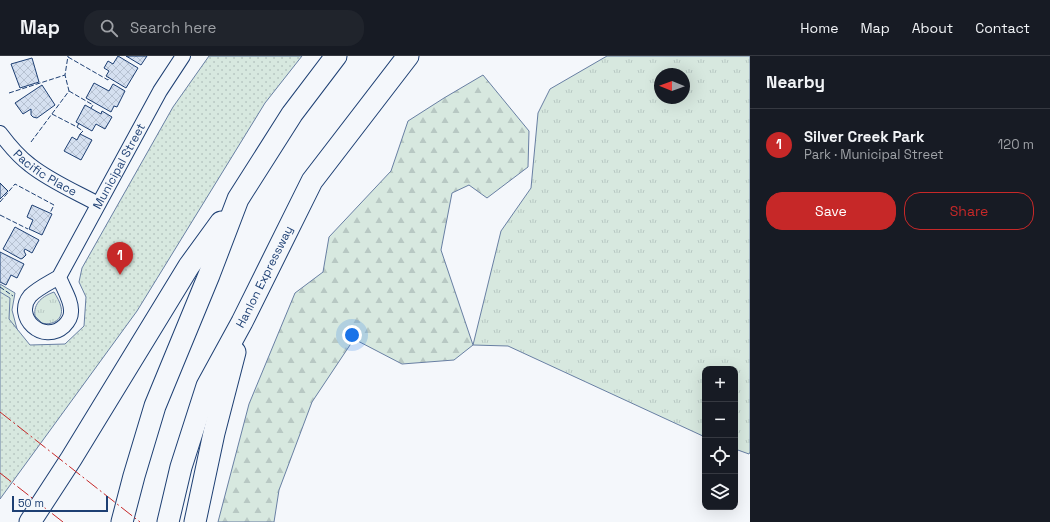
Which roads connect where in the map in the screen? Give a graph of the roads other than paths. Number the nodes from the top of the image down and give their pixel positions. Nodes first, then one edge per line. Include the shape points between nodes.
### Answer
1 (183, 56) edge
2 (336, 56) edge
3 (408, 56) edge
4 (0, 133) edge
5 (238, 198) junction
6 (98, 204) junction
7 (59, 277) dead end
8 (242, 322) junction
9 (30, 522) edge
10 (122, 522) edge
11 (168, 522) edge
12 (195, 522) edge

1 - 6 street, Municipal Street via 160,91
2 - 5 highway via 292,114
3 - 8 highway, Hanlon Expressway via 312,180
4 - 6 street, Pacific Place via 8,145 30,166
5 - 9 highway via 189,266
5 - 10 highway via 155,406
6 - 7 street, Municipal Street
8 - 11 highway, Hanlon Expressway via 207,386 181,467
8 - 12 highway

